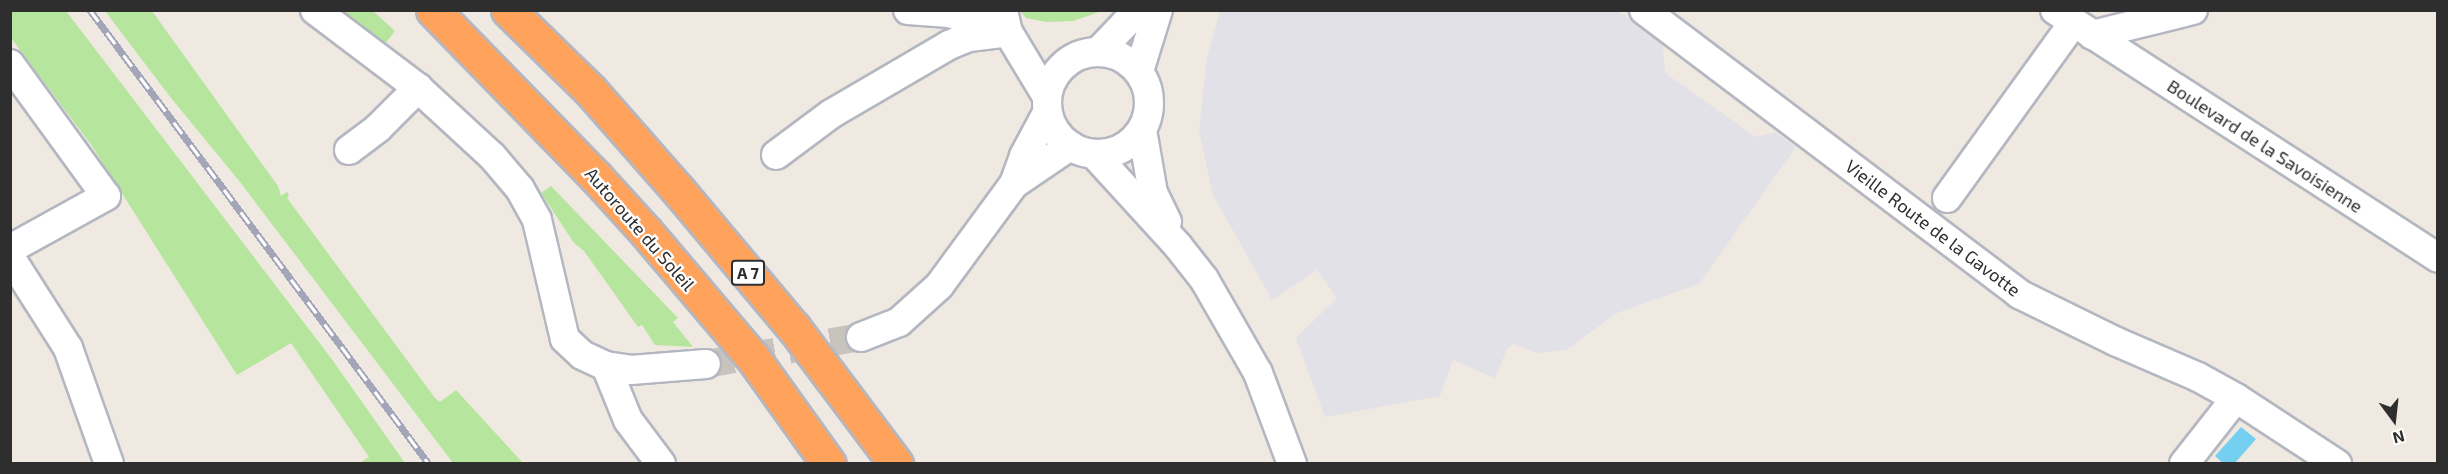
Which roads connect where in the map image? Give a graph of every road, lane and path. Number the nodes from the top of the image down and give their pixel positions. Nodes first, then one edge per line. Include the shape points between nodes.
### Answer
1 (315, 10) edge
2 (433, 10) edge
3 (508, 10) edge
4 (908, 10) edge
5 (1138, 10) edge
6 (1158, 10) edge
7 (1644, 10) edge
8 (2193, 10) edge
9 (2074, 23) edge
10 (1010, 32) edge
11 (1099, 51) junction
12 (1072, 57) junction
13 (10, 64) edge
14 (1139, 71) junction
15 (418, 88) junction
16 (1047, 104) junction
17 (1142, 130) junction
18 (349, 150) dead end
19 (1082, 150) junction
20 (776, 155) dead end
21 (1014, 184) junction
22 (1947, 198) dead end
23 (1178, 246) junction
24 (10, 249) edge
25 (10, 257) edge
26 (2438, 258) edge
27 (861, 337) tunnel mouth
28 (706, 364) tunnel mouth
29 (606, 366) junction
30 (2236, 398) junction
31 (109, 464) edge
32 (662, 464) edge
33 (829, 464) edge
34 (896, 464) edge
35 (1292, 464) edge
36 (2184, 464) edge
37 (2337, 464) edge

1 - 15 street
2 - 33 highway, Autoroute du Soleil via 646,232 753,358
3 - 34 highway, A 7 via 590,90 715,234 794,328
4 - 10 street via 949,13
5 - 11 street
6 - 14 street
7 - 30 street, Vieille Route de la Gavotte via 2019,294 2198,376
8 - 9 street
9 - 22 street
9 - 26 street, Boulevard de la Savoisienne
10 - 12 street
10 - 16 street
10 - 20 street via 969,37 948,45 831,114
11 - 12 street
11 - 14 street via 1121,56
12 - 16 street via 1054,74
13 - 24 street via 106,196
14 - 17 street via 1148,89 1149,110
15 - 18 street via 378,128
15 - 29 street via 492,156 520,189 537,220 565,339 582,355
16 - 19 street via 1055,132
16 - 21 street
17 - 19 street via 1129,144 1113,152
17 - 23 street via 1153,193
19 - 21 street
19 - 23 street
21 - 27 street via 939,286 899,322
23 - 35 street via 1221,305 1258,373
25 - 31 street via 68,348
28 - 29 street via 631,369
29 - 32 street via 628,420
30 - 36 street
30 - 37 street, Vieille Route de la Gavotte

